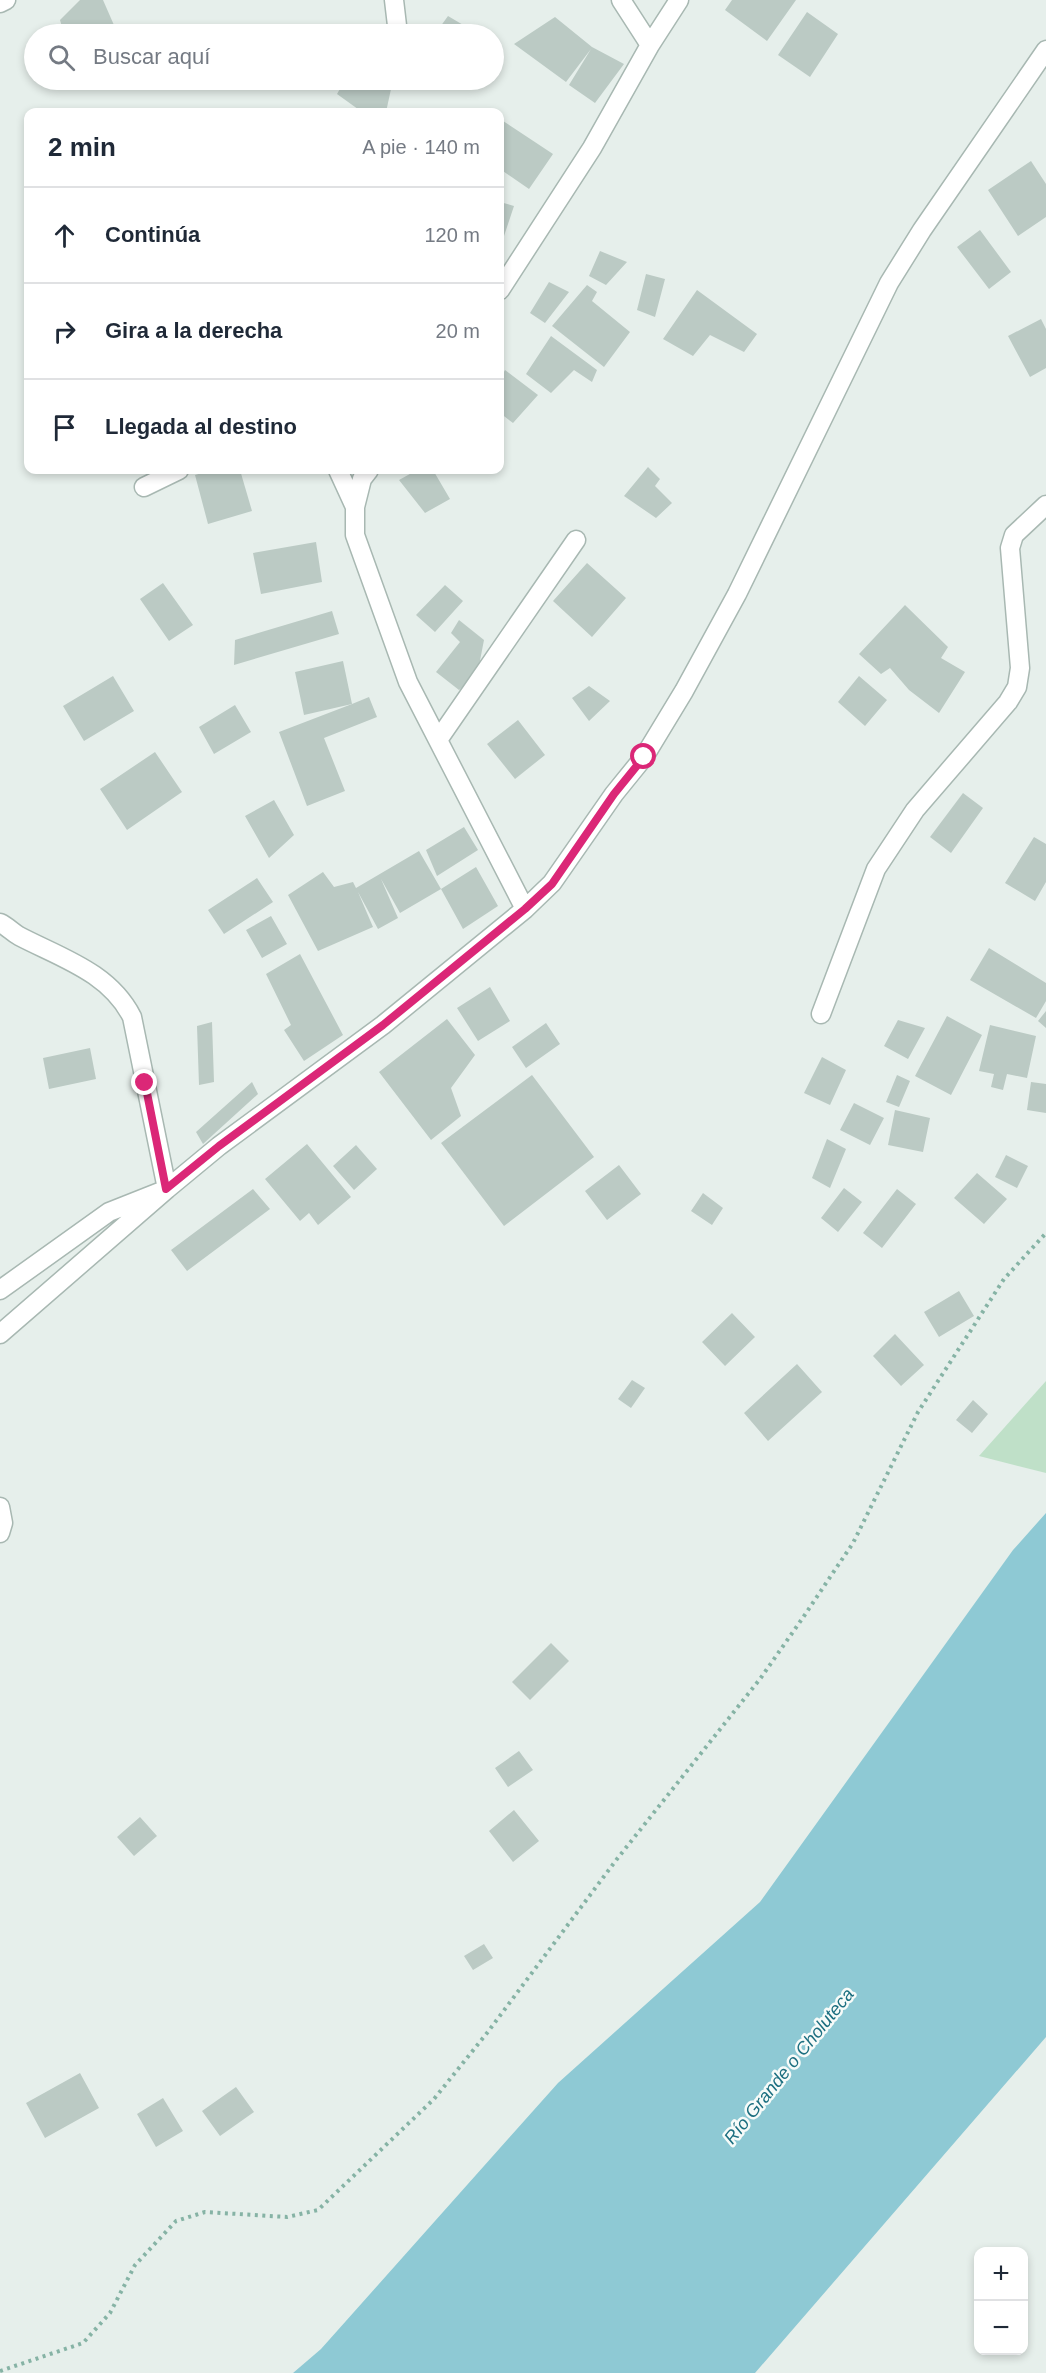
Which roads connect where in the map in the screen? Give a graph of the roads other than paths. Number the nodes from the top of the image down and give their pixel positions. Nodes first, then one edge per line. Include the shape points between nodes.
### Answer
1 (6, 0) edge
2 (394, 0) edge
3 (621, 0) edge
4 (679, 0) edge
5 (0, 3) edge
6 (397, 24) edge
7 (650, 45) junction
8 (1046, 50) edge
9 (504, 284) edge
10 (171, 474) edge
11 (340, 474) edge
12 (366, 474) edge
13 (144, 487) dead end
14 (1046, 505) edge
15 (355, 507) junction
16 (576, 540) dead end
17 (438, 740) junction
18 (525, 909) junction
19 (0, 923) edge
20 (821, 1014) dead end
21 (166, 1189) junction
22 (0, 1290) edge
23 (0, 1334) edge
24 (0, 1508) edge
25 (0, 1533) edge

1 - 5 street
2 - 6 street
3 - 7 street
4 - 7 street
7 - 9 street via 591,148
8 - 18 street via 889,284 737,594 679,700 644,757 552,884
10 - 13 street
11 - 15 street
12 - 15 street
14 - 20 street via 1014,535 1010,548 1020,668 1017,687 915,810 876,869
15 - 17 street via 356,535 408,682
16 - 17 street
17 - 18 street
18 - 21 street via 383,1025
19 - 21 street via 64,956 109,985 124,1001 132,1017
21 - 22 street via 109,1212
21 - 23 street
24 - 25 street

